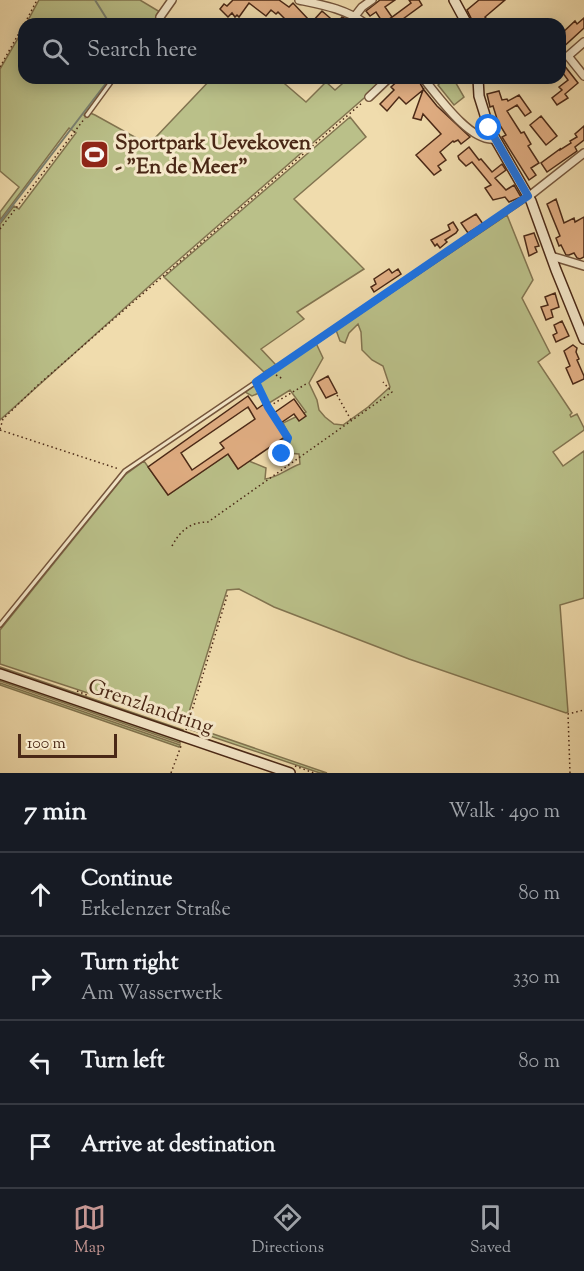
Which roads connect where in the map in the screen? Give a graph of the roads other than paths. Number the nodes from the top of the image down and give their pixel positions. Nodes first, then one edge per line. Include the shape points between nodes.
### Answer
1 (172, 0) edge
2 (299, 0) edge
3 (372, 0) edge
4 (454, 0) edge
5 (355, 16) junction
6 (160, 17) edge
7 (358, 18) edge
8 (463, 18) edge
9 (584, 42) edge
10 (584, 76) edge
11 (110, 84) edge
12 (383, 84) edge
13 (428, 84) edge
14 (478, 84) edge
15 (369, 98) road end
16 (87, 115) road end
17 (494, 139) junction
18 (584, 153) edge
19 (528, 196) junction
20 (551, 256) junction
21 (584, 266) edge
22 (584, 339) edge
23 (0, 625) edge
24 (0, 674) edge
25 (290, 773) edge

1 - 6 street
2 - 5 street
3 - 5 street
4 - 8 main road
5 - 7 street
9 - 10 street via 568,56
11 - 16 lane
12 - 15 street
13 - 17 street via 472,133 486,140
14 - 17 main road
17 - 19 main road
18 - 19 street
19 - 20 main road
19 - 23 lane via 125,471
20 - 21 street
20 - 22 main road
24 - 25 main road, Grenzlandring

